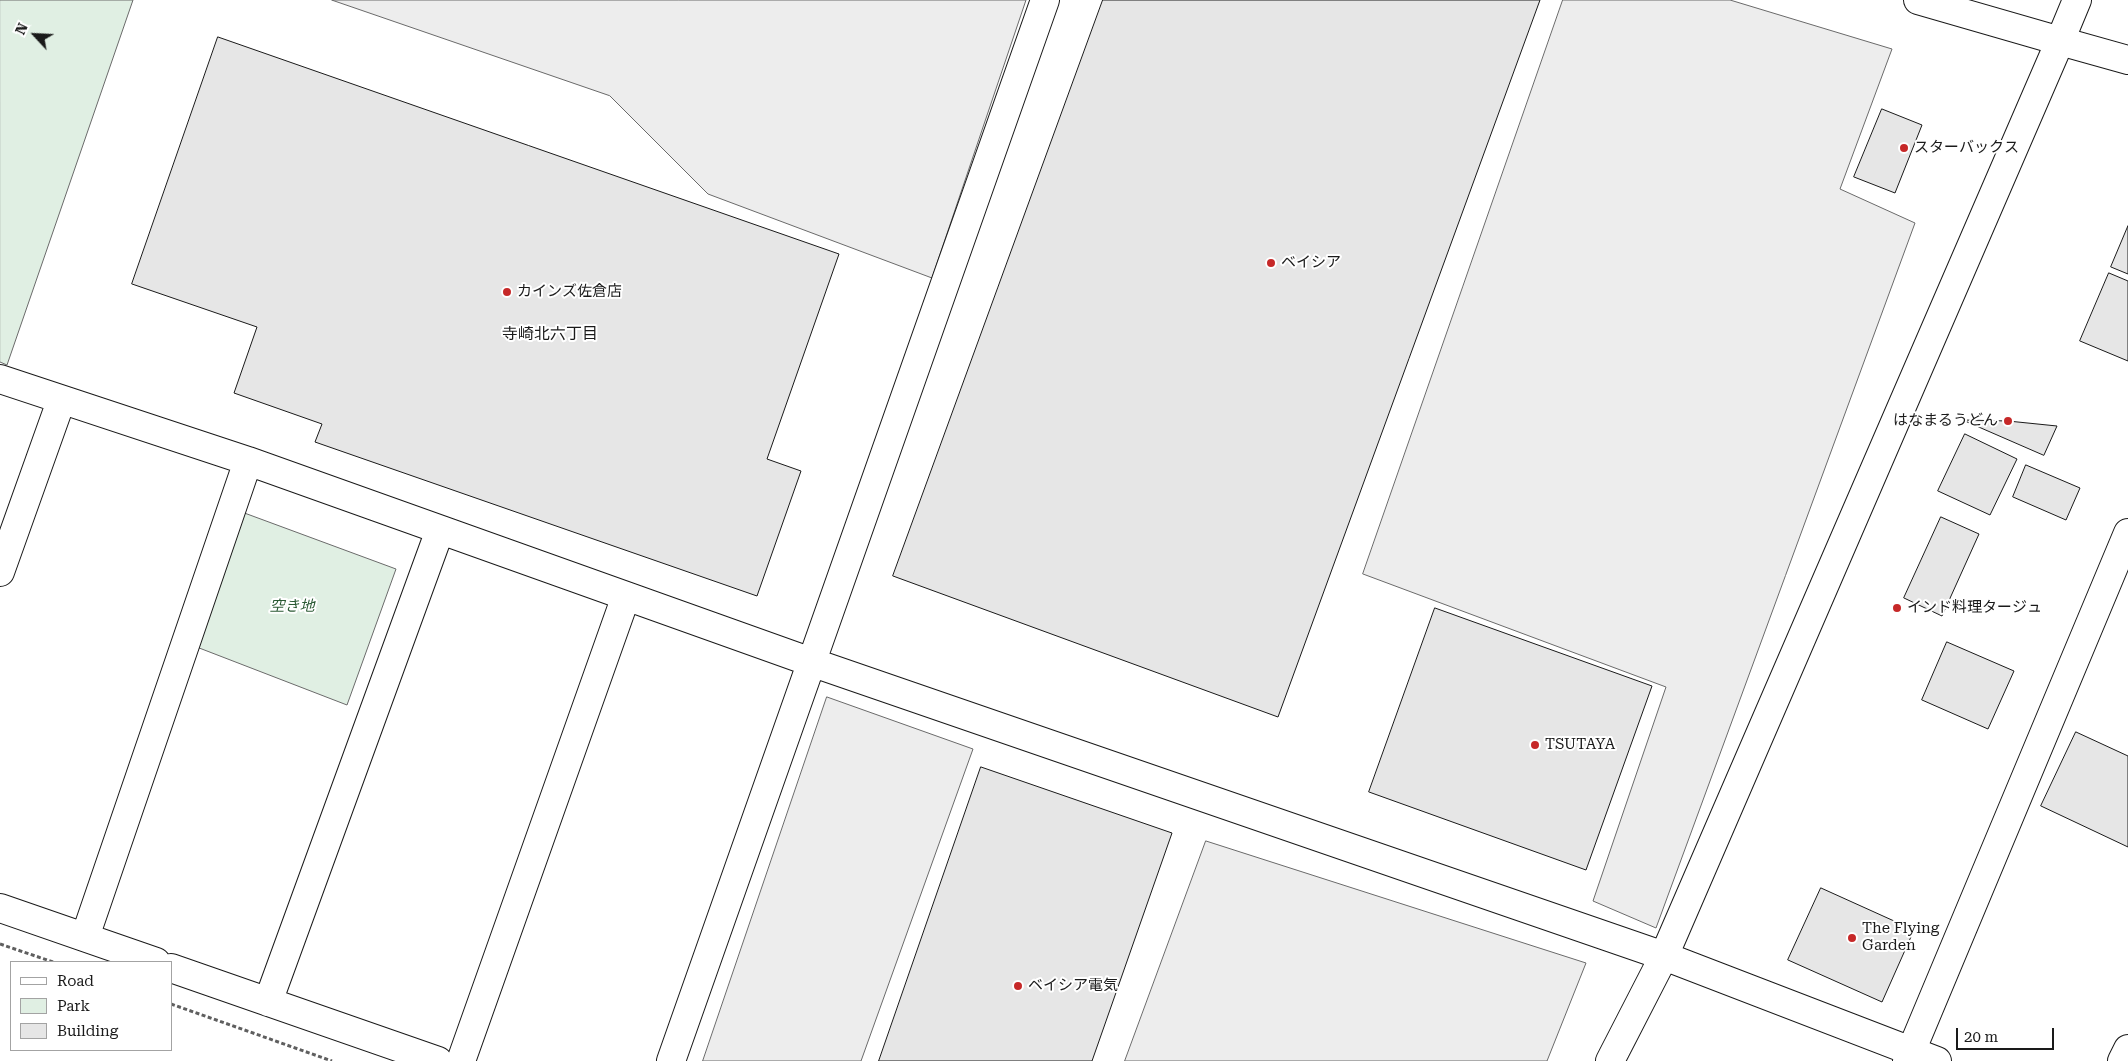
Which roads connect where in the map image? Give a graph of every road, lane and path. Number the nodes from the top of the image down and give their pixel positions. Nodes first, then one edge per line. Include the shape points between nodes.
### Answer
1 (1045, 0) edge
2 (1918, 0) edge
3 (2077, 0) edge
4 (2060, 41) junction
5 (2128, 60) edge
6 (0, 379) edge
7 (61, 401) junction
8 (248, 461) junction
9 (440, 530) junction
10 (2128, 533) edge
11 (0, 572) edge
12 (626, 596) junction
13 (811, 662) junction
14 (0, 908) edge
15 (85, 937) junction
16 (0, 944) edge
17 (1664, 956) junction
18 (50, 961) edge
19 (153, 961) edge
20 (172, 968) edge
21 (268, 1002) junction
22 (172, 1004) edge
23 (2128, 1049) edge
24 (1909, 1056) edge
25 (332, 1061) edge
26 (438, 1061) edge
27 (462, 1061) edge
28 (671, 1061) edge
29 (1610, 1061) edge
30 (1937, 1061) edge
31 (2122, 1061) edge

1 - 13 main road
2 - 4 main road
3 - 4 main road
4 - 5 main road
4 - 17 main road
6 - 7 main road
7 - 8 main road
7 - 11 main road
8 - 9 main road
8 - 15 main road
9 - 12 main road
9 - 21 main road
10 - 24 main road
12 - 13 main road
12 - 27 main road
13 - 17 main road
13 - 28 main road
14 - 15 main road
15 - 19 main road
16 - 18 path
17 - 24 main road
17 - 29 main road
20 - 21 main road
21 - 26 main road
22 - 25 path
23 - 31 main road
24 - 30 main road

